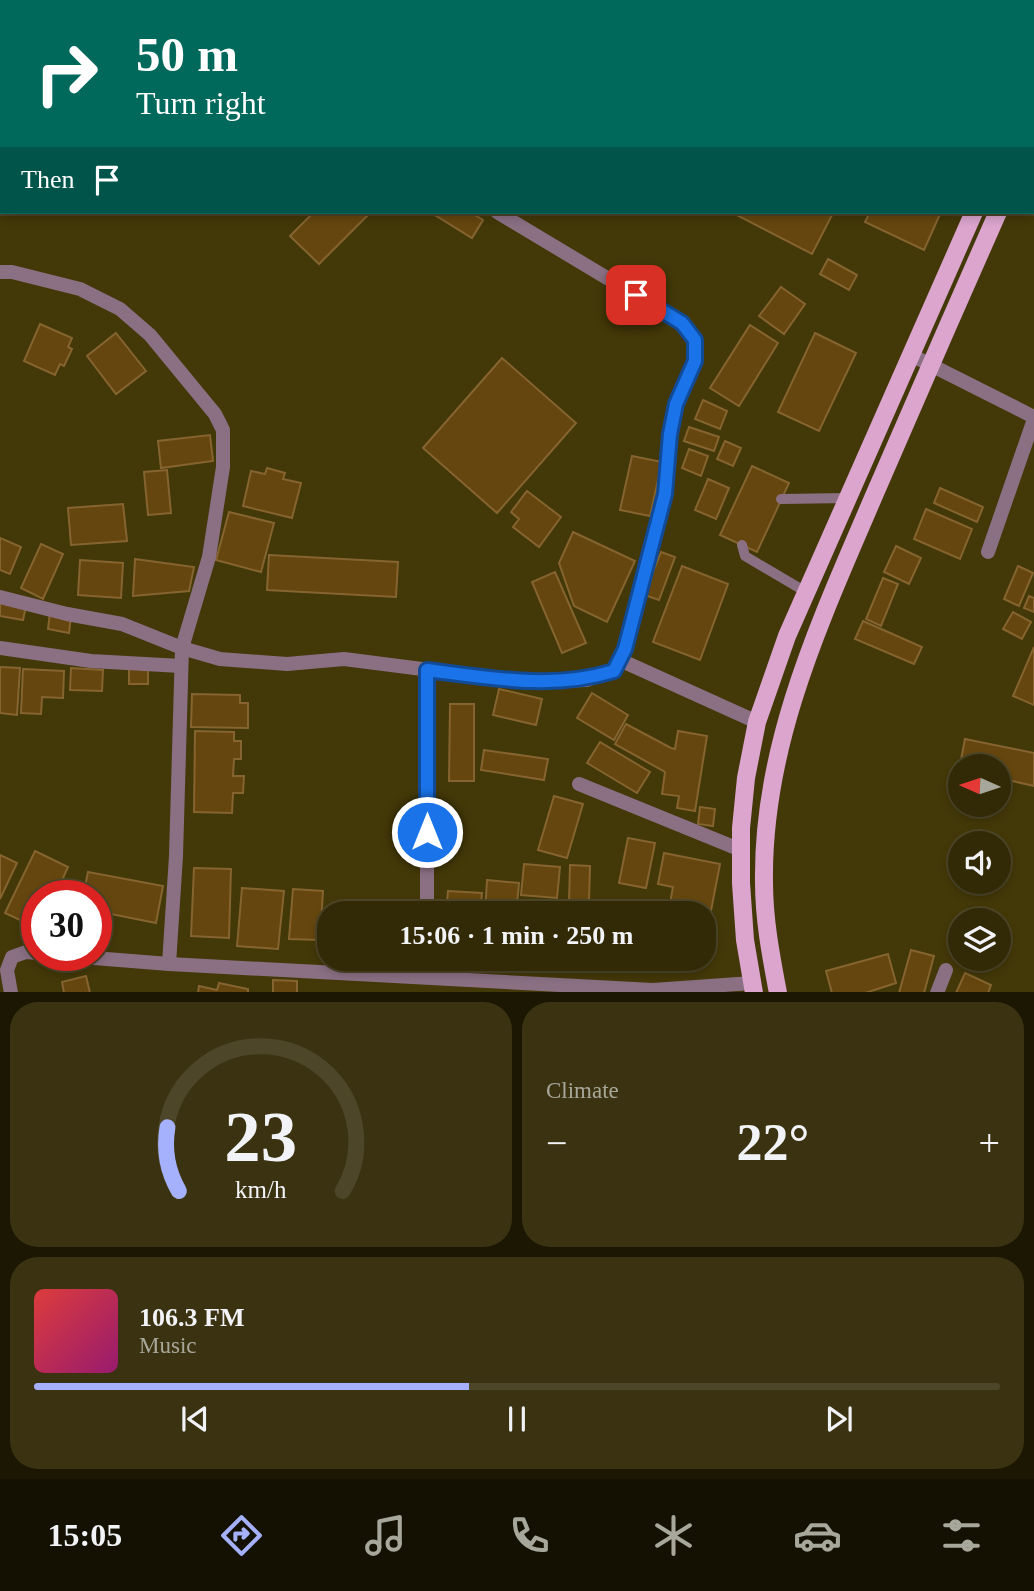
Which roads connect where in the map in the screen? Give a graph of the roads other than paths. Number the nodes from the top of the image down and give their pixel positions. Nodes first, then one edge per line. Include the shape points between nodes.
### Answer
1 (500, 214) edge
2 (973, 214) edge
3 (997, 214) edge
4 (0, 272) edge
5 (911, 355) junction
6 (931, 363) junction
7 (1034, 418) edge
8 (848, 498) junction
9 (781, 499) dead end
10 (742, 545) dead end
11 (988, 552) dead end
12 (806, 592) junction
13 (0, 597) edge
14 (0, 648) edge
15 (181, 648) junction
16 (620, 660) junction
17 (181, 666) junction
18 (427, 670) junction
19 (757, 722) junction
20 (579, 784) dead end
21 (741, 850) junction
22 (427, 901) edge
23 (21, 954) edge
24 (112, 959) edge
25 (169, 964) junction
26 (946, 970) dead end
27 (427, 971) edge
28 (427, 977) junction
29 (753, 988) edge
30 (11, 992) edge
31 (778, 992) edge
32 (937, 992) edge

1 - 16 street via 682,323 695,340 695,361 676,404 670,434 665,494
2 - 5 main road
3 - 6 main road
4 - 15 street via 79,289 120,309 150,335 223,430 223,467 209,557
5 - 6 street
5 - 8 main road
6 - 7 street
6 - 31 main road via 810,646 783,733 766,831 764,883 767,935
7 - 11 street
8 - 9 lane
8 - 12 main road
10 - 12 lane via 745,556
12 - 19 main road
13 - 15 street via 122,624
14 - 17 street via 91,661
15 - 17 street
15 - 18 street via 220,659 287,664 344,659
16 - 18 street via 614,671 586,680 524,682
16 - 19 street
17 - 25 street
18 - 22 street
19 - 21 main road
20 - 21 street
21 - 29 main road
23 - 30 street via 12,957 7,970
24 - 25 street
25 - 28 street
26 - 32 street
27 - 28 street
28 - 29 street via 653,990

